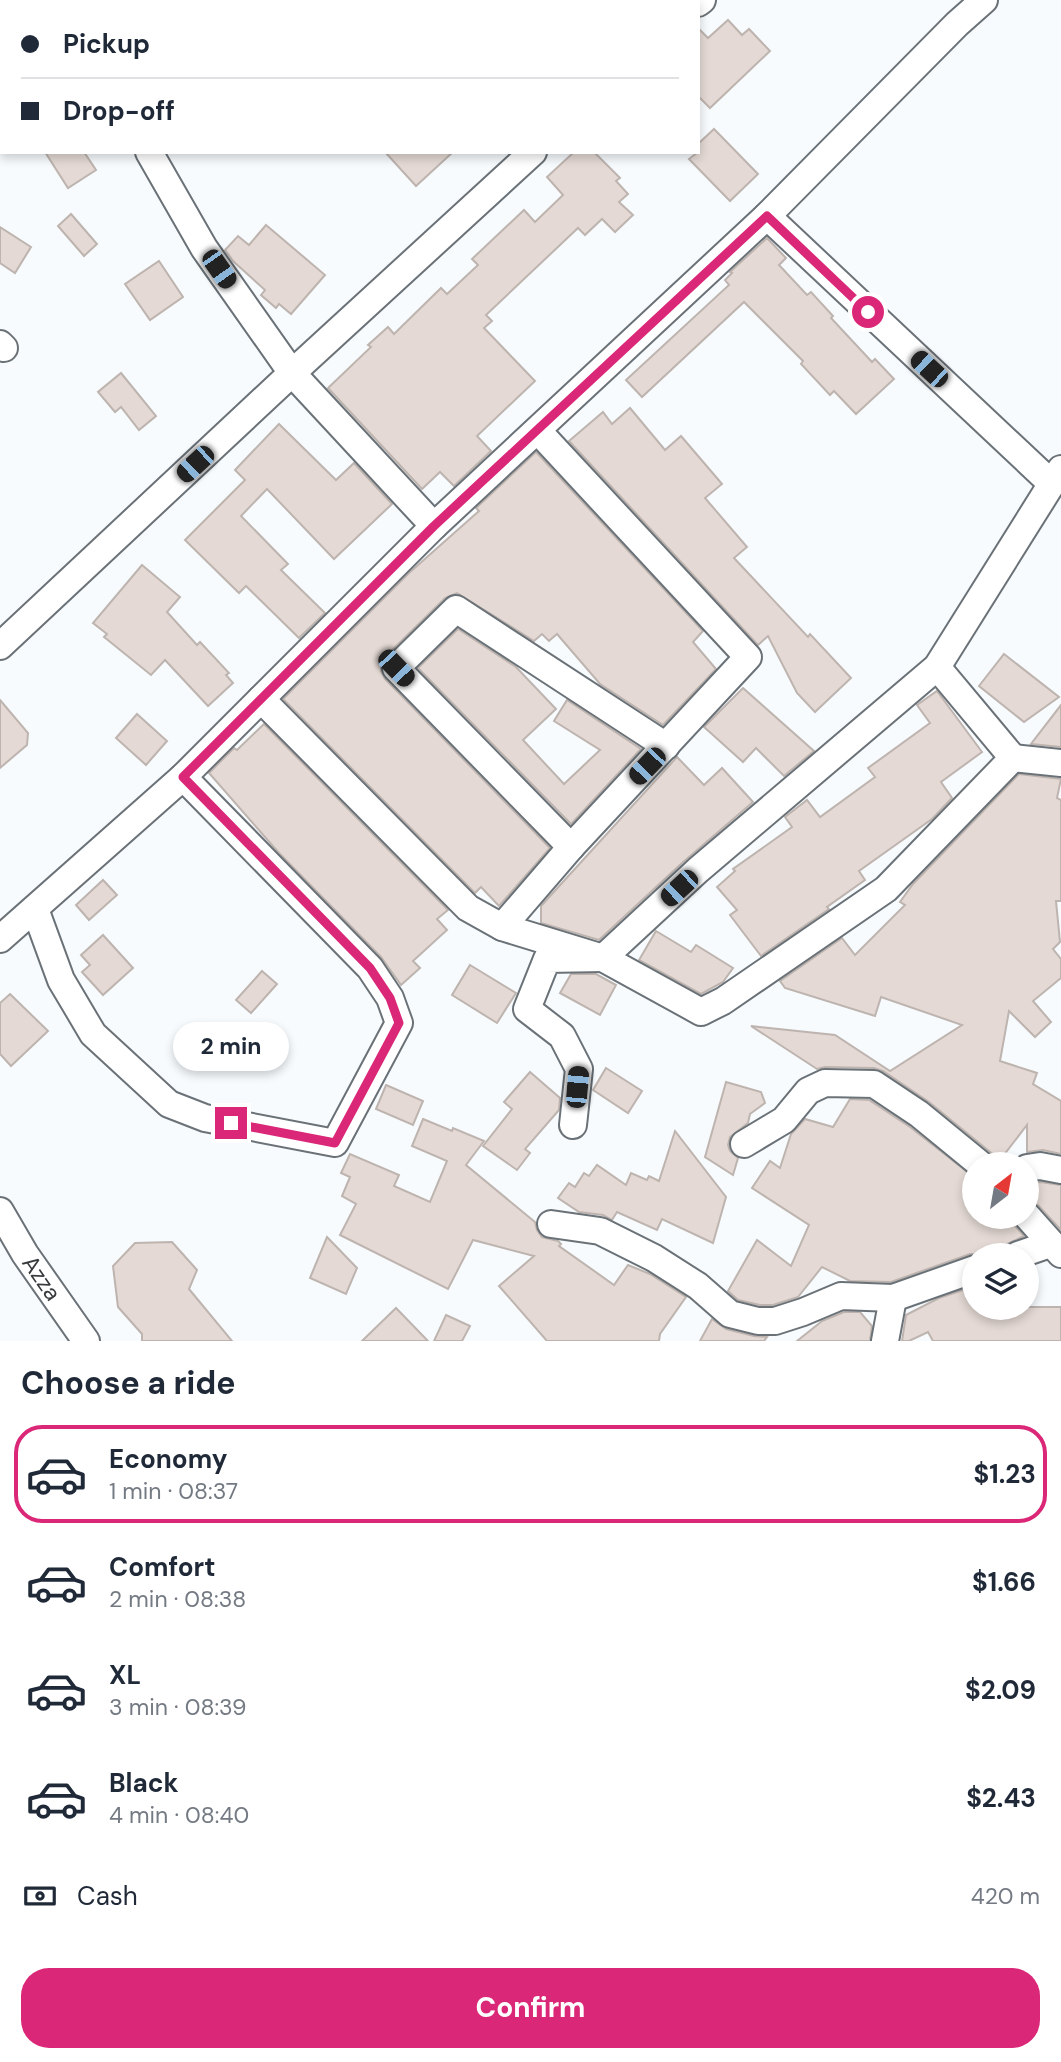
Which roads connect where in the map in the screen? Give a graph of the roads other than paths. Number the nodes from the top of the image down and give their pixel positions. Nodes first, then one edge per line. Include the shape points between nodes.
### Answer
1 (984, 0) edge
2 (150, 154) edge
3 (531, 154) edge
4 (767, 216) junction
5 (292, 373) junction
6 (538, 431) junction
7 (1056, 476) edge
8 (434, 526) junction
9 (0, 646) edge
10 (937, 667) junction
11 (261, 699) junction
12 (666, 746) junction
13 (1013, 758) junction
14 (1061, 763) edge
15 (183, 777) junction
16 (571, 847) junction
17 (35, 909) junction
18 (502, 927) junction
19 (0, 939) edge
20 (603, 958) junction
21 (573, 1125) dead end
22 (744, 1144) dead end
23 (965, 1152) edge
24 (1040, 1166) edge
25 (1061, 1170) edge
26 (0, 1211) edge
27 (551, 1224) dead end
28 (1038, 1229) edge
29 (1056, 1249) edge
30 (962, 1273) edge
31 (893, 1297) junction
32 (86, 1341) edge
33 (885, 1341) edge

1 - 4 street
2 - 5 street via 204,248
3 - 5 street
4 - 6 street
4 - 7 street
5 - 8 street
5 - 9 street
6 - 8 street
6 - 12 street via 748,657
7 - 10 street
8 - 11 street
10 - 13 street
10 - 20 street via 698,870
11 - 15 street
11 - 18 street via 468,908
12 - 16 street
12 - 16 street via 456,609 396,668
13 - 14 street
13 - 20 street via 886,889 701,1012
15 - 17 street
15 - 17 street via 370,968 390,998 399,1023 335,1143 205,1118 169,1104 93,1034 61,980
16 - 18 street
17 - 19 street
18 - 20 street
20 - 21 street via 547,959 527,1009 562,1036 579,1069
22 - 23 street via 784,1120 808,1091 825,1083 874,1084
24 - 25 street
26 - 32 street, Azza
27 - 31 street via 600,1231 698,1286 730,1314 758,1321 775,1321 841,1296
28 - 29 street
30 - 31 street
31 - 33 street

